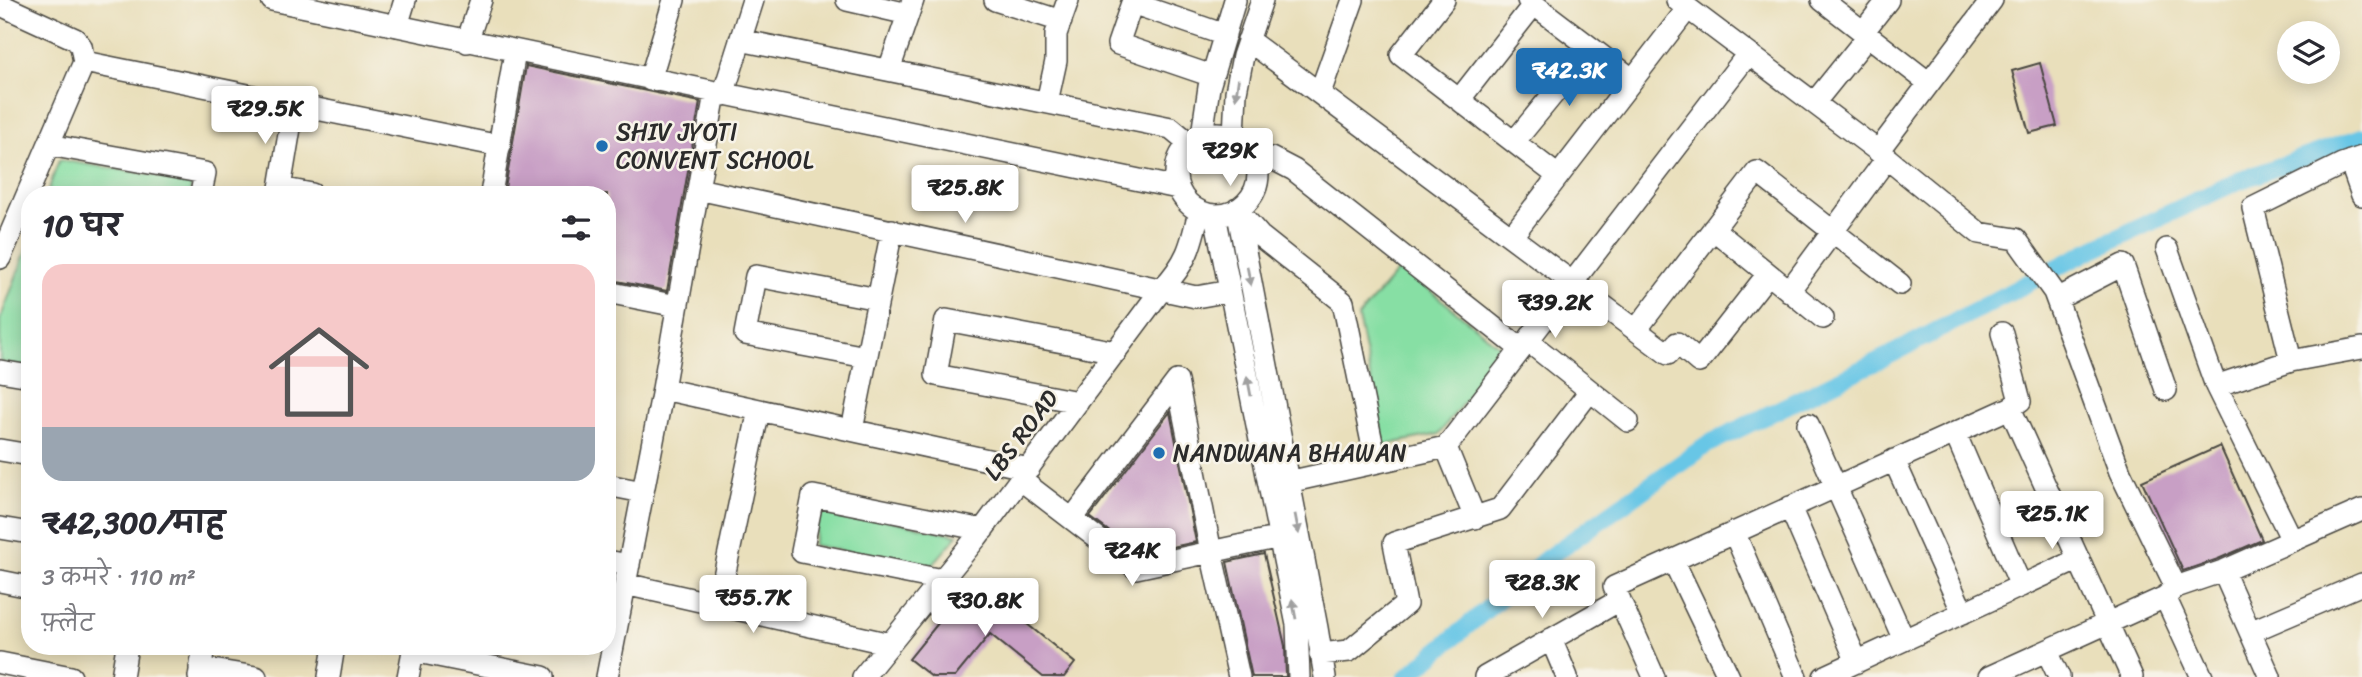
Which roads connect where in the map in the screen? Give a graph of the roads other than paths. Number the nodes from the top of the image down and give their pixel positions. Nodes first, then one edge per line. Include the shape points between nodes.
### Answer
1 (272, 0) edge
2 (405, 0) edge
3 (481, 0) edge
4 (674, 0) edge
5 (753, 0) edge
6 (847, 0) edge
7 (995, 0) edge
8 (1068, 0) edge
9 (1235, 0) edge
10 (1262, 0) edge
11 (1353, 0) edge
12 (1444, 0) edge
13 (1822, 0) edge
14 (1888, 0) edge
15 (1992, 0) edge
16 (1531, 2) edge
17 (1, 4) edge
18 (1682, 4) edge
19 (330, 6) edge
20 (911, 7) edge
21 (1061, 21) junction
22 (397, 26) junction
23 (1866, 34) junction
24 (1224, 35) junction
25 (740, 40) junction
26 (1248, 40) junction
27 (467, 42) junction
28 (1591, 48) junction
29 (515, 52) junction
30 (1748, 54) junction
31 (84, 62) junction
32 (889, 71) junction
33 (1212, 76) junction
34 (1632, 79) junction
35 (650, 80) junction
36 (1929, 83) junction
37 (1320, 93) junction
38 (719, 94) junction
39 (1459, 100) junction
40 (1047, 103) junction
41 (1814, 103) junction
42 (294, 104) junction
43 (1234, 136) junction
44 (1196, 139) junction
45 (1514, 142) junction
46 (49, 145) junction
47 (500, 145) junction
48 (1882, 154) junction
49 (2356, 159) edge
50 (1255, 160) junction
51 (1558, 176) junction
52 (31, 186) edge
53 (203, 186) edge
54 (280, 186) edge
55 (492, 186) edge
56 (1178, 188) junction
57 (698, 189) junction
58 (2362, 195) edge
59 (1237, 209) junction
60 (21, 210) edge
61 (1207, 213) junction
62 (1713, 229) junction
63 (891, 230) junction
64 (1832, 230) junction
65 (1512, 236) junction
66 (2167, 249) dead end
67 (0, 258) edge
68 (1768, 274) junction
69 (1573, 281) junction
70 (1900, 284) dead end
71 (1162, 289) junction
72 (1789, 290) junction
73 (1230, 291) junction
74 (616, 294) edge
75 (2056, 296) junction
76 (878, 299) junction
77 (677, 306) junction
78 (1823, 318) dead end
79 (1636, 330) junction
80 (2001, 333) dead end
81 (1524, 345) junction
82 (2362, 348) edge
83 (1116, 352) junction
84 (866, 357) junction
85 (2291, 361) junction
86 (0, 371) edge
87 (21, 374) edge
88 (2216, 386) junction
89 (663, 389) junction
90 (2166, 390) dead end
91 (1590, 391) junction
92 (1078, 402) junction
93 (2010, 408) junction
94 (759, 410) junction
95 (1628, 421) dead end
96 (1808, 424) dead end
97 (852, 430) junction
98 (1955, 433) junction
99 (1446, 447) junction
100 (0, 450) edge
101 (21, 454) edge
102 (1894, 460) junction
103 (1376, 462) junction
104 (1025, 474) junction
105 (1279, 484) junction
106 (1836, 486) junction
107 (616, 487) edge
108 (643, 492) junction
109 (1790, 507) junction
110 (2362, 510) edge
111 (1475, 518) junction
112 (1072, 519) junction
113 (0, 528) edge
114 (983, 530) junction
115 (21, 532) edge
116 (1734, 533) junction
117 (1280, 537) junction
118 (2292, 541) junction
119 (1211, 552) junction
120 (2079, 559) junction
121 (1673, 560) junction
122 (616, 567) edge
123 (2223, 571) junction
124 (627, 575) junction
125 (942, 580) junction
126 (0, 581) edge
127 (21, 585) edge
128 (2021, 586) junction
129 (2361, 587) edge
130 (2171, 592) junction
131 (1617, 593) junction
132 (718, 605) junction
133 (616, 610) edge
134 (1963, 613) junction
135 (2108, 623) junction
136 (2250, 632) junction
137 (1550, 639) junction
138 (1904, 640) junction
139 (890, 644) junction
140 (2047, 650) junction
141 (126, 655) edge
142 (203, 655) edge
143 (333, 655) edge
144 (412, 655) edge
145 (444, 655) edge
146 (609, 655) edge
147 (1857, 662) junction
148 (0, 663) edge
149 (1323, 668) edge
150 (200, 673) edge
151 (71, 677) edge
152 (122, 677) edge
153 (256, 677) edge
154 (329, 677) edge
155 (408, 677) edge
156 (543, 677) edge
157 (607, 677) edge
158 (863, 677) edge
159 (1239, 677) edge
160 (1299, 677) edge
161 (1485, 677) edge
162 (1567, 677) edge
163 (1653, 677) edge
164 (1729, 677) edge
165 (1796, 677) edge
166 (1825, 677) edge
167 (1991, 677) edge
168 (2059, 677) edge
169 (2132, 677) edge
170 (2202, 677) edge
171 (2270, 677) edge

1 - 19 street
2 - 22 street
3 - 27 street
4 - 35 street
5 - 25 street
6 - 20 street
7 - 21 street
8 - 21 street
9 - 24 street
10 - 26 street
11 - 37 street
12 - 39 street via 1401,55
13 - 23 street
14 - 23 street
15 - 36 street
16 - 28 street
16 - 39 street
17 - 31 street via 75,39
18 - 30 street
18 - 34 street
19 - 22 street
20 - 32 street
21 - 40 street
22 - 27 street
23 - 36 street
23 - 41 street
24 - 33 street
24 - 33 street via 1132,3 1118,44
25 - 32 street
25 - 38 street
26 - 37 street
26 -> 43 street via 1236,92
27 - 29 street
28 - 34 street
28 - 45 street
29 - 35 street
29 - 47 street
30 - 41 street
30 - 69 street
31 - 42 street
31 - 46 street
32 - 40 street
33 - 44 street
34 - 51 street
35 - 38 street
36 - 48 street
37 - 65 street
38 - 56 street
38 - 57 street
39 - 45 street
40 - 44 street via 1171,128
41 - 48 street
42 - 47 street
42 - 54 street
43 - 44 street via 1218,132
43 - 50 street
44 - 56 street via 1179,156
45 - 51 street
46 - 52 street
46 - 53 street via 205,173
47 - 55 street
48 - 64 street
48 - 75 street via 1979,233 2016,239
49 - 58 street
49 - 85 street via 2253,208
50 - 59 street via 1258,176 1254,191
50 - 81 street via 1271,158 1294,170
51 - 65 street
56 - 61 street via 1186,202
57 - 63 street
57 - 77 street
59 - 61 street
59 - 103 street via 1260,236 1343,302
59 -> 105 street
60 - 67 street
61 - 71 street, LBS ROAD via 1181,269
61 - 73 street
62 - 64 street via 1757,172
62 - 68 street
62 - 79 street
63 - 71 street
63 - 76 street
64 - 70 street
64 - 72 street
65 - 69 street
66 - 88 street
68 - 72 street
68 - 79 street via 1699,362 1677,343 1668,354
69 - 79 street
69 - 81 street
71 - 73 street via 1196,297
71 - 83 street, LBS ROAD
72 - 78 street
105 -> 73 street
74 - 77 street
75 - 90 street via 2123,265
75 - 130 street via 2120,472
76 - 84 street
76 - 84 street via 756,276 745,334
77 - 89 street
80 - 93 street via 2020,401
81 - 91 street
81 - 99 street
82 - 85 street
83 - 92 street, LBS ROAD
83 - 92 street via 946,320 936,375
84 - 97 street
85 - 88 street
86 - 87 street
88 - 118 street
89 - 94 street
89 - 108 street
91 - 95 street
91 - 111 street via 1500,509
92 - 104 street, LBS ROAD
93 - 98 street
93 - 120 street
94 - 97 street
94 - 132 street
96 - 106 street
97 - 104 street
98 - 102 street
98 - 128 street
99 - 103 street
99 - 111 street
100 - 101 street
102 - 106 street
102 - 134 street
103 - 105 street
104 - 112 street
104 - 114 street, LBS ROAD
105 - 117 street
105 -> 149 street
106 - 109 street
106 - 138 street
107 - 108 street
108 - 124 street
109 - 116 street
109 - 147 street
110 - 118 street
111 - 149 street via 1395,543 1406,604
112 - 119 street via 1136,568
112 - 119 street via 1177,381
113 - 115 street
114 - 125 street, LBS ROAD
114 - 125 street via 813,496 802,552
116 - 121 street
116 - 165 street
117 - 119 street
160 -> 117 street via 1297,625
118 - 123 street
119 - 159 street
120 - 128 street
120 - 135 street
121 - 131 street
121 - 164 street
122 - 124 street
123 - 130 street
123 - 136 street
124 - 132 street
124 - 133 street
125 - 139 street, LBS ROAD
126 - 127 street
128 - 134 street
129 - 136 street
130 - 135 street
130 - 170 street
131 - 137 street
131 - 163 street
132 - 139 street
134 - 138 street
135 - 140 street
135 - 169 street
136 - 171 street
137 - 161 street
137 - 162 street
138 - 147 street
139 - 158 street, LBS ROAD
140 - 167 street
140 - 168 street
141 - 152 street
142 - 150 street
143 - 154 street
144 - 155 street
145 - 156 street
146 - 157 street
147 - 166 street
148 - 151 street
150 - 153 street

